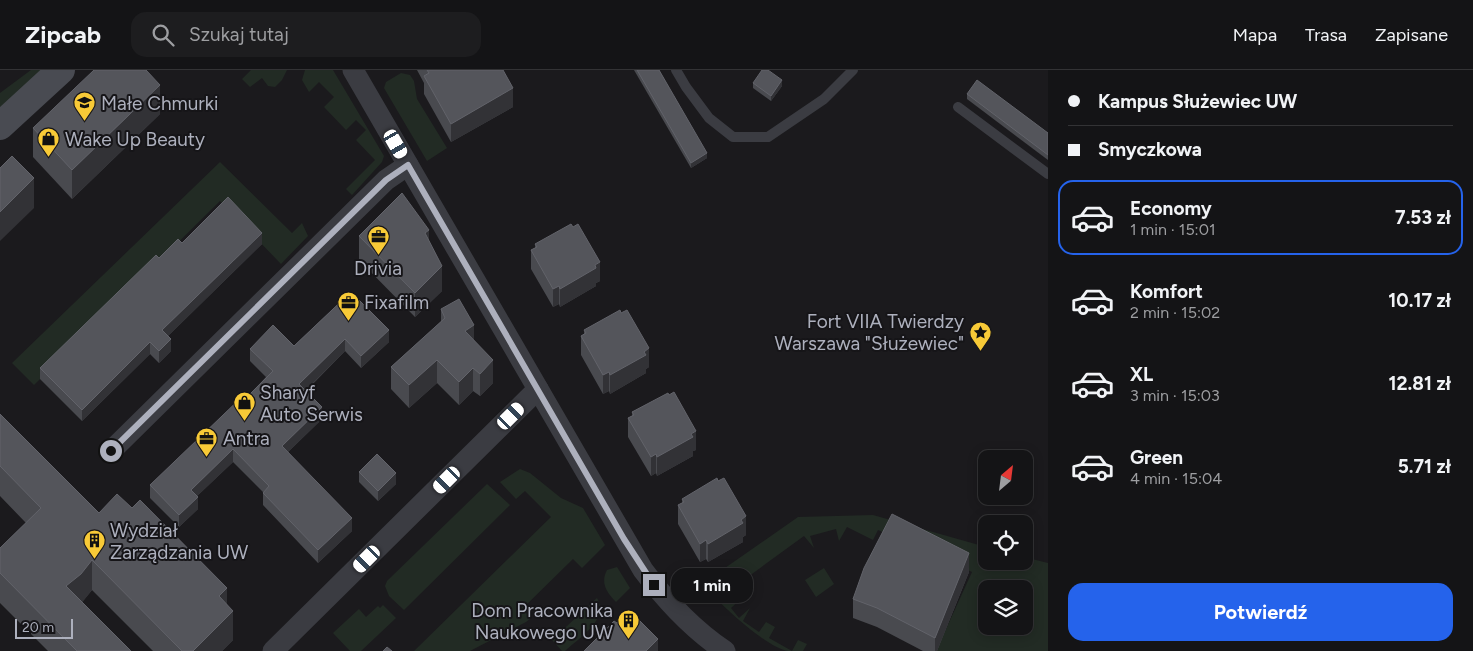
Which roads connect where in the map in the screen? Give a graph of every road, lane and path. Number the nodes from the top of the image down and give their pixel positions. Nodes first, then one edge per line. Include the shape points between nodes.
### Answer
1 (61, 70) edge
2 (353, 70) edge
3 (676, 70) edge
4 (853, 70) edge
5 (958, 108) dead end
6 (0, 126) edge
7 (408, 165) junction
8 (1048, 174) edge
9 (538, 389) junction
10 (111, 451) dead end
11 (273, 651) edge
12 (725, 651) edge

1 - 6 street
2 - 7 street
3 - 4 lane via 709,118 733,137 768,137 824,100
5 - 8 lane
7 - 9 street
7 - 10 street via 386,180
9 - 11 street
9 - 12 street via 643,570 665,600

